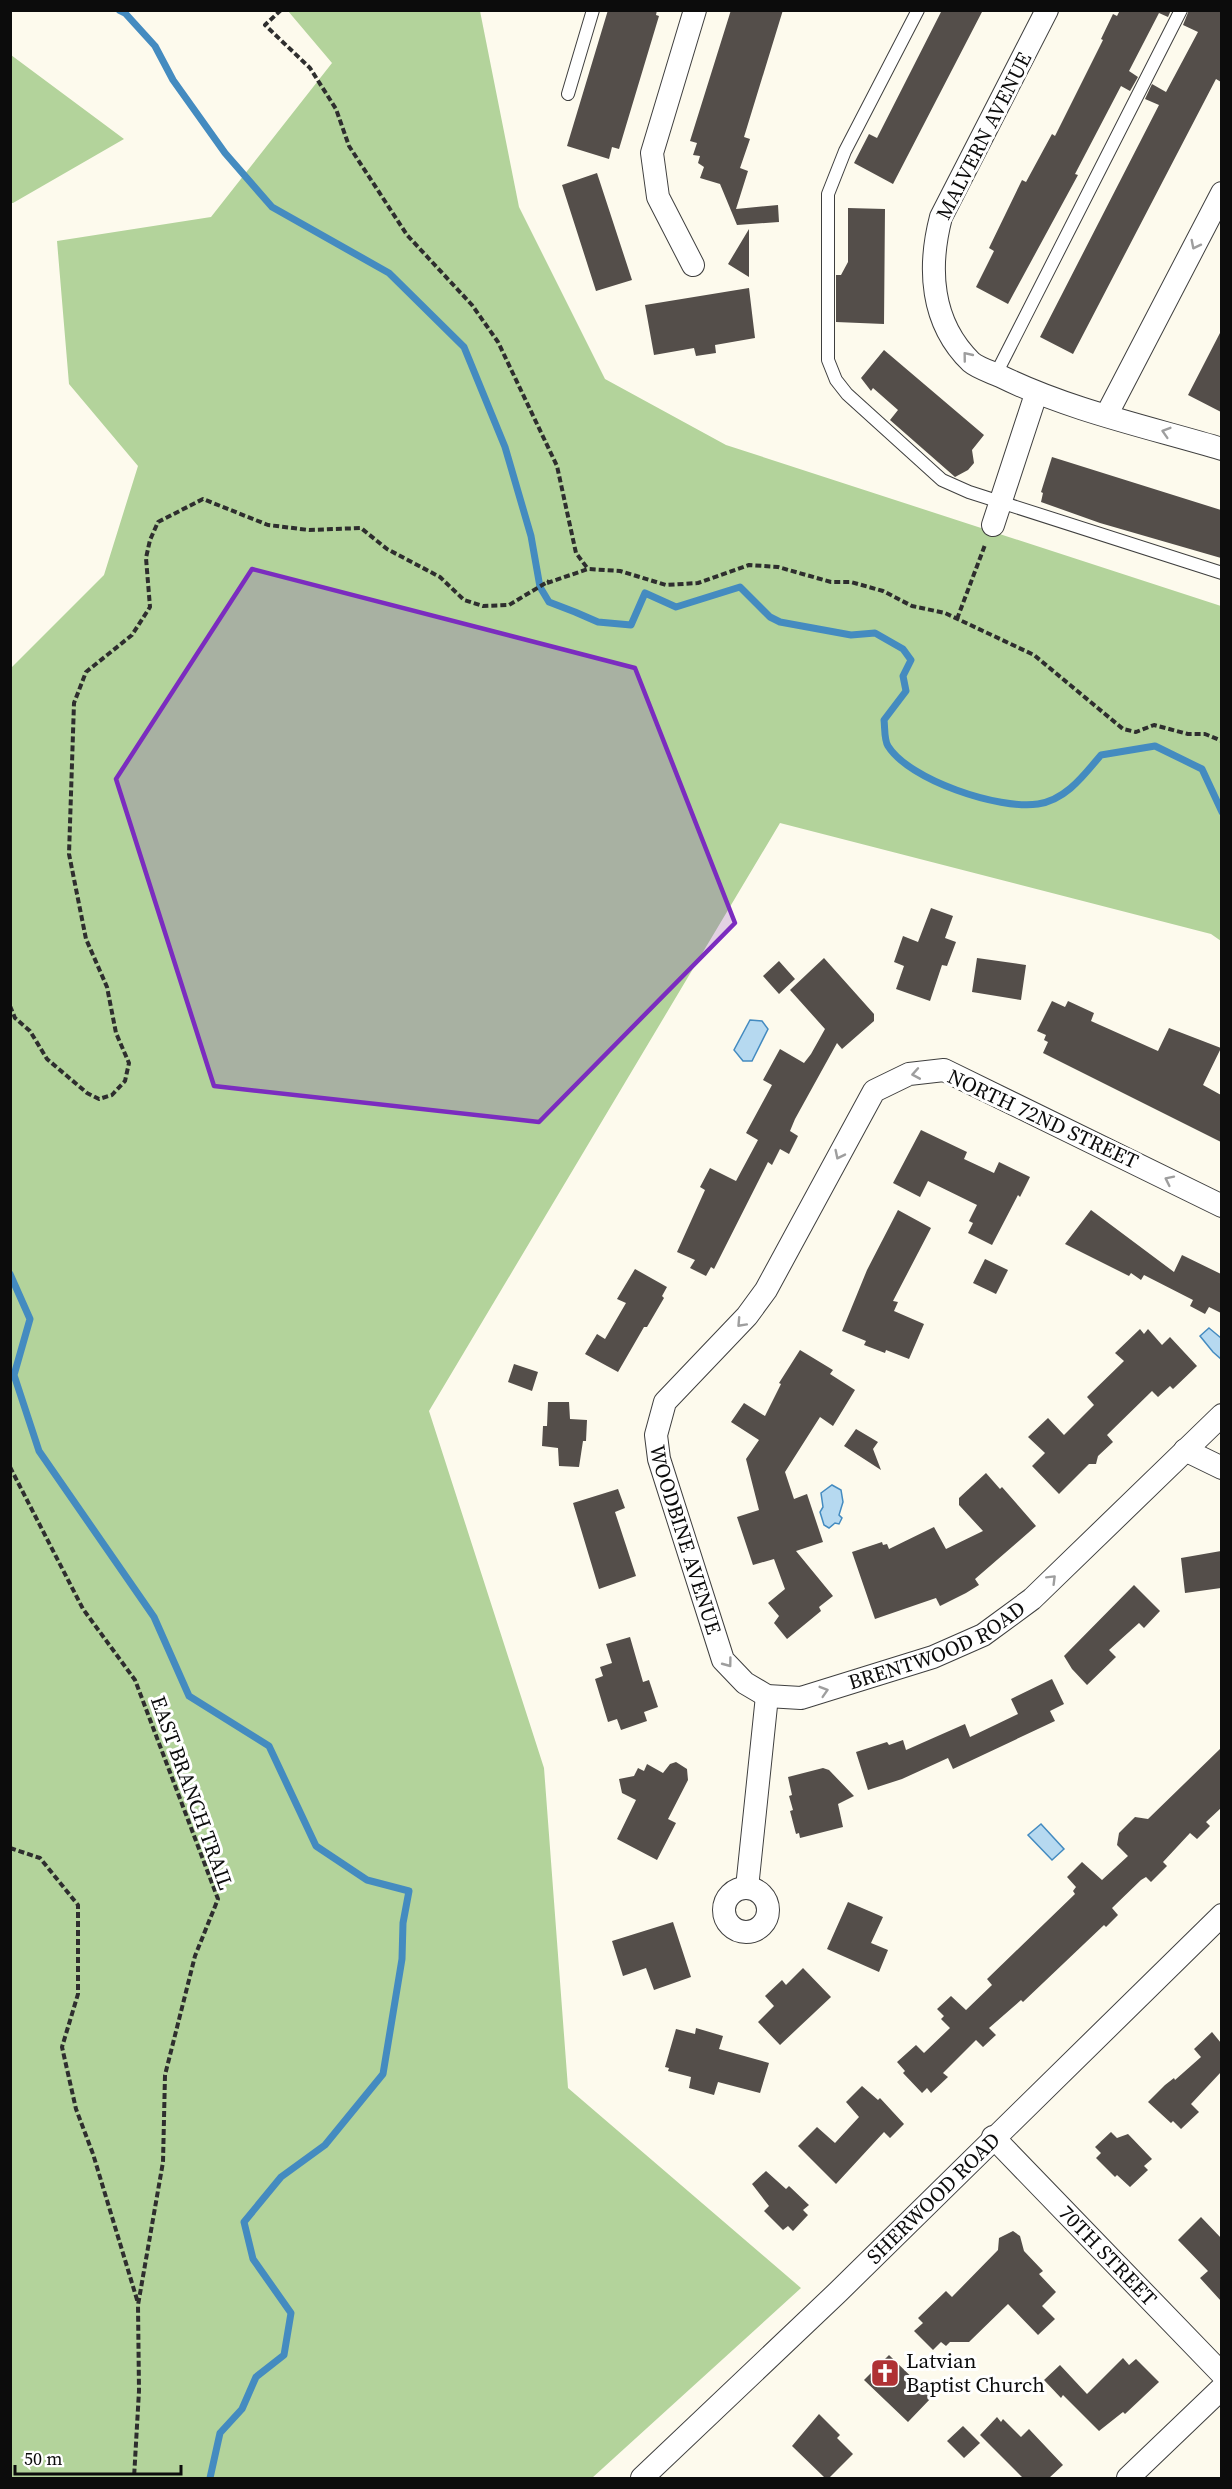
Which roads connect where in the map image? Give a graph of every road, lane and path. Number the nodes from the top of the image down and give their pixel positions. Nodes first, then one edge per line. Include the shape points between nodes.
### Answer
1 (280, 10) edge
2 (593, 10) edge
3 (695, 10) edge
4 (918, 10) edge
5 (1047, 10) edge
6 (1181, 10) edge
7 (568, 94) dead end
8 (1221, 193) edge
9 (693, 265) dead end
10 (996, 374) junction
11 (1036, 394) junction
12 (1107, 414) junction
13 (1221, 449) edge
14 (999, 500) junction
15 (993, 525) joint
16 (588, 569) junction
17 (1221, 573) edge
18 (549, 581) dead end
19 (540, 587) junction
20 (957, 619) junction
21 (1221, 741) edge
22 (10, 1006) edge
23 (866, 1103) joint
24 (1221, 1206) edge
25 (1221, 1415) edge
26 (1185, 1450) junction
27 (10, 1467) edge
28 (1221, 1468) edge
29 (767, 1696) junction
30 (10, 1848) edge
31 (747, 1888) dead end
32 (1221, 1915) edge
33 (993, 2137) junction
34 (138, 2305) junction
35 (1221, 2374) edge
36 (1221, 2388) edge
37 (134, 2478) edge
38 (642, 2478) edge
39 (1128, 2478) edge

1 - 16 path via 265,25 310,68 336,109 349,146 407,235 472,305 498,342 557,466 576,553
2 - 7 lane
3 - 9 street via 652,153 658,197
4 - 14 lane via 845,151 828,194 828,360 836,380 848,394 942,480
10 -> 5 street, MALVERN AVENUE via 972,363 951,335 939,310 932,278 933,246 941,216
6 - 10 lane
8 -> 12 street
10 - 11 street, MALVERN AVENUE
11 - 12 street, MALVERN AVENUE
11 - 14 street
13 -> 12 street, MALVERN AVENUE
14 - 15 street
14 - 17 lane
15 - 20 path
16 - 19 path
16 - 20 path via 620,571 666,585 698,583 749,565 778,567 883,591 912,606
18 - 19 path
19 - 22 path via 509,605 483,606 464,600 440,577 387,549 362,528 309,530 268,525 203,499 158,522 146,558 150,607 132,635 86,672 74,703 69,854 86,939 106,987 116,1033 129,1063 125,1082 112,1095 99,1099 87,1093 47,1059
20 - 21 path via 1034,655 1123,729 1136,732 1154,725 1205,734
24 -> 23 street, NORTH 72ND STREET via 944,1070 909,1074 874,1091
23 -> 29 street, WOODBINE AVENUE via 766,1290 747,1316 665,1402 656,1435 659,1459 723,1660 745,1683
25 - 26 street, BRENTWOOD ROAD
26 - 28 street
29 -> 26 street, BRENTWOOD ROAD via 801,1698 933,1657 983,1635 1032,1599
27 - 34 path, EAST BRANCH TRAIL via 83,1609 135,1680 218,1899 195,1956 165,2075 163,2162
29 - 31 street
30 - 34 path via 39,1858 78,1905 78,1994 62,2047 76,2109
32 - 33 street, SHERWOOD ROAD
33 - 35 street, 70TH STREET
33 - 38 street, SHERWOOD ROAD via 838,2292
34 - 37 path, EAST BRANCH TRAIL
36 - 39 street

